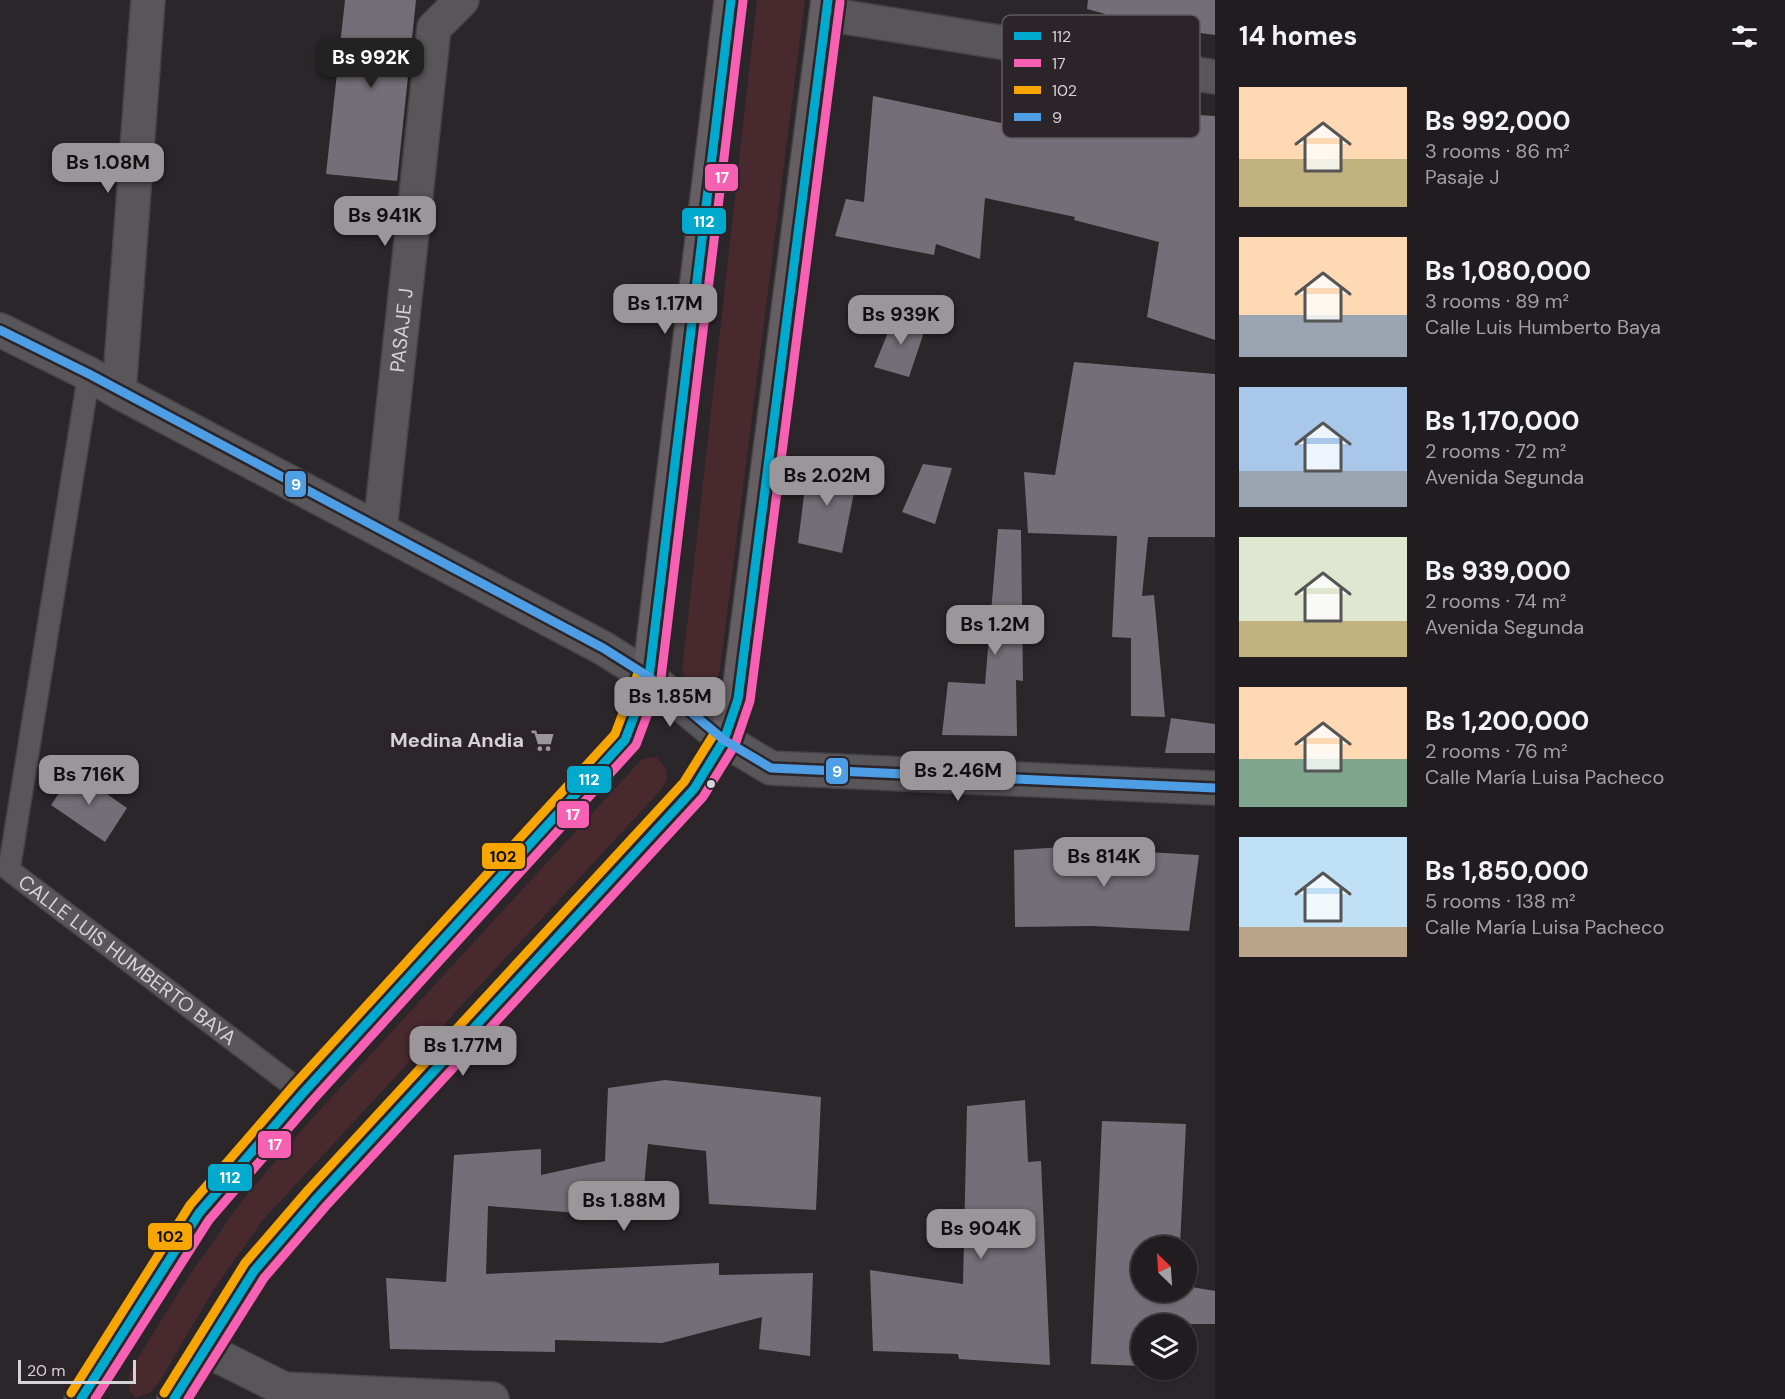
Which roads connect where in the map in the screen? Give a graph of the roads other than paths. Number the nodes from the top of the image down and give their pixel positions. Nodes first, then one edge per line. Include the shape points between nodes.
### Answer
1 (148, 0) edge
2 (462, 0) edge
3 (731, 0) edge
4 (827, 7) edge
5 (1002, 38) edge
6 (1200, 73) edge
7 (1215, 76) edge
8 (0, 330) edge
9 (89, 374) junction
10 (119, 392) junction
11 (380, 529) junction
12 (649, 677) junction
13 (724, 740) junction
14 (1215, 788) edge
15 (303, 1093) junction
16 (204, 1349) junction
17 (81, 1399) edge
18 (174, 1399) edge
19 (492, 1399) edge

1 - 10 street
2 - 11 street, PASAJE J via 434,28
3 - 12 main road
4 - 5 street
4 - 13 main road via 738,699
6 - 7 street
8 - 9 street
9 - 10 street
9 - 15 lane, CALLE LUIS HUMBERTO BAYA via 9,870
10 - 11 street
11 - 12 street via 603,648
12 - 13 street
12 - 15 main road via 625,740
13 - 14 street via 771,768
13 - 16 main road via 694,789 254,1271
15 - 17 main road via 199,1213
16 - 18 main road
16 - 19 street via 284,1389

